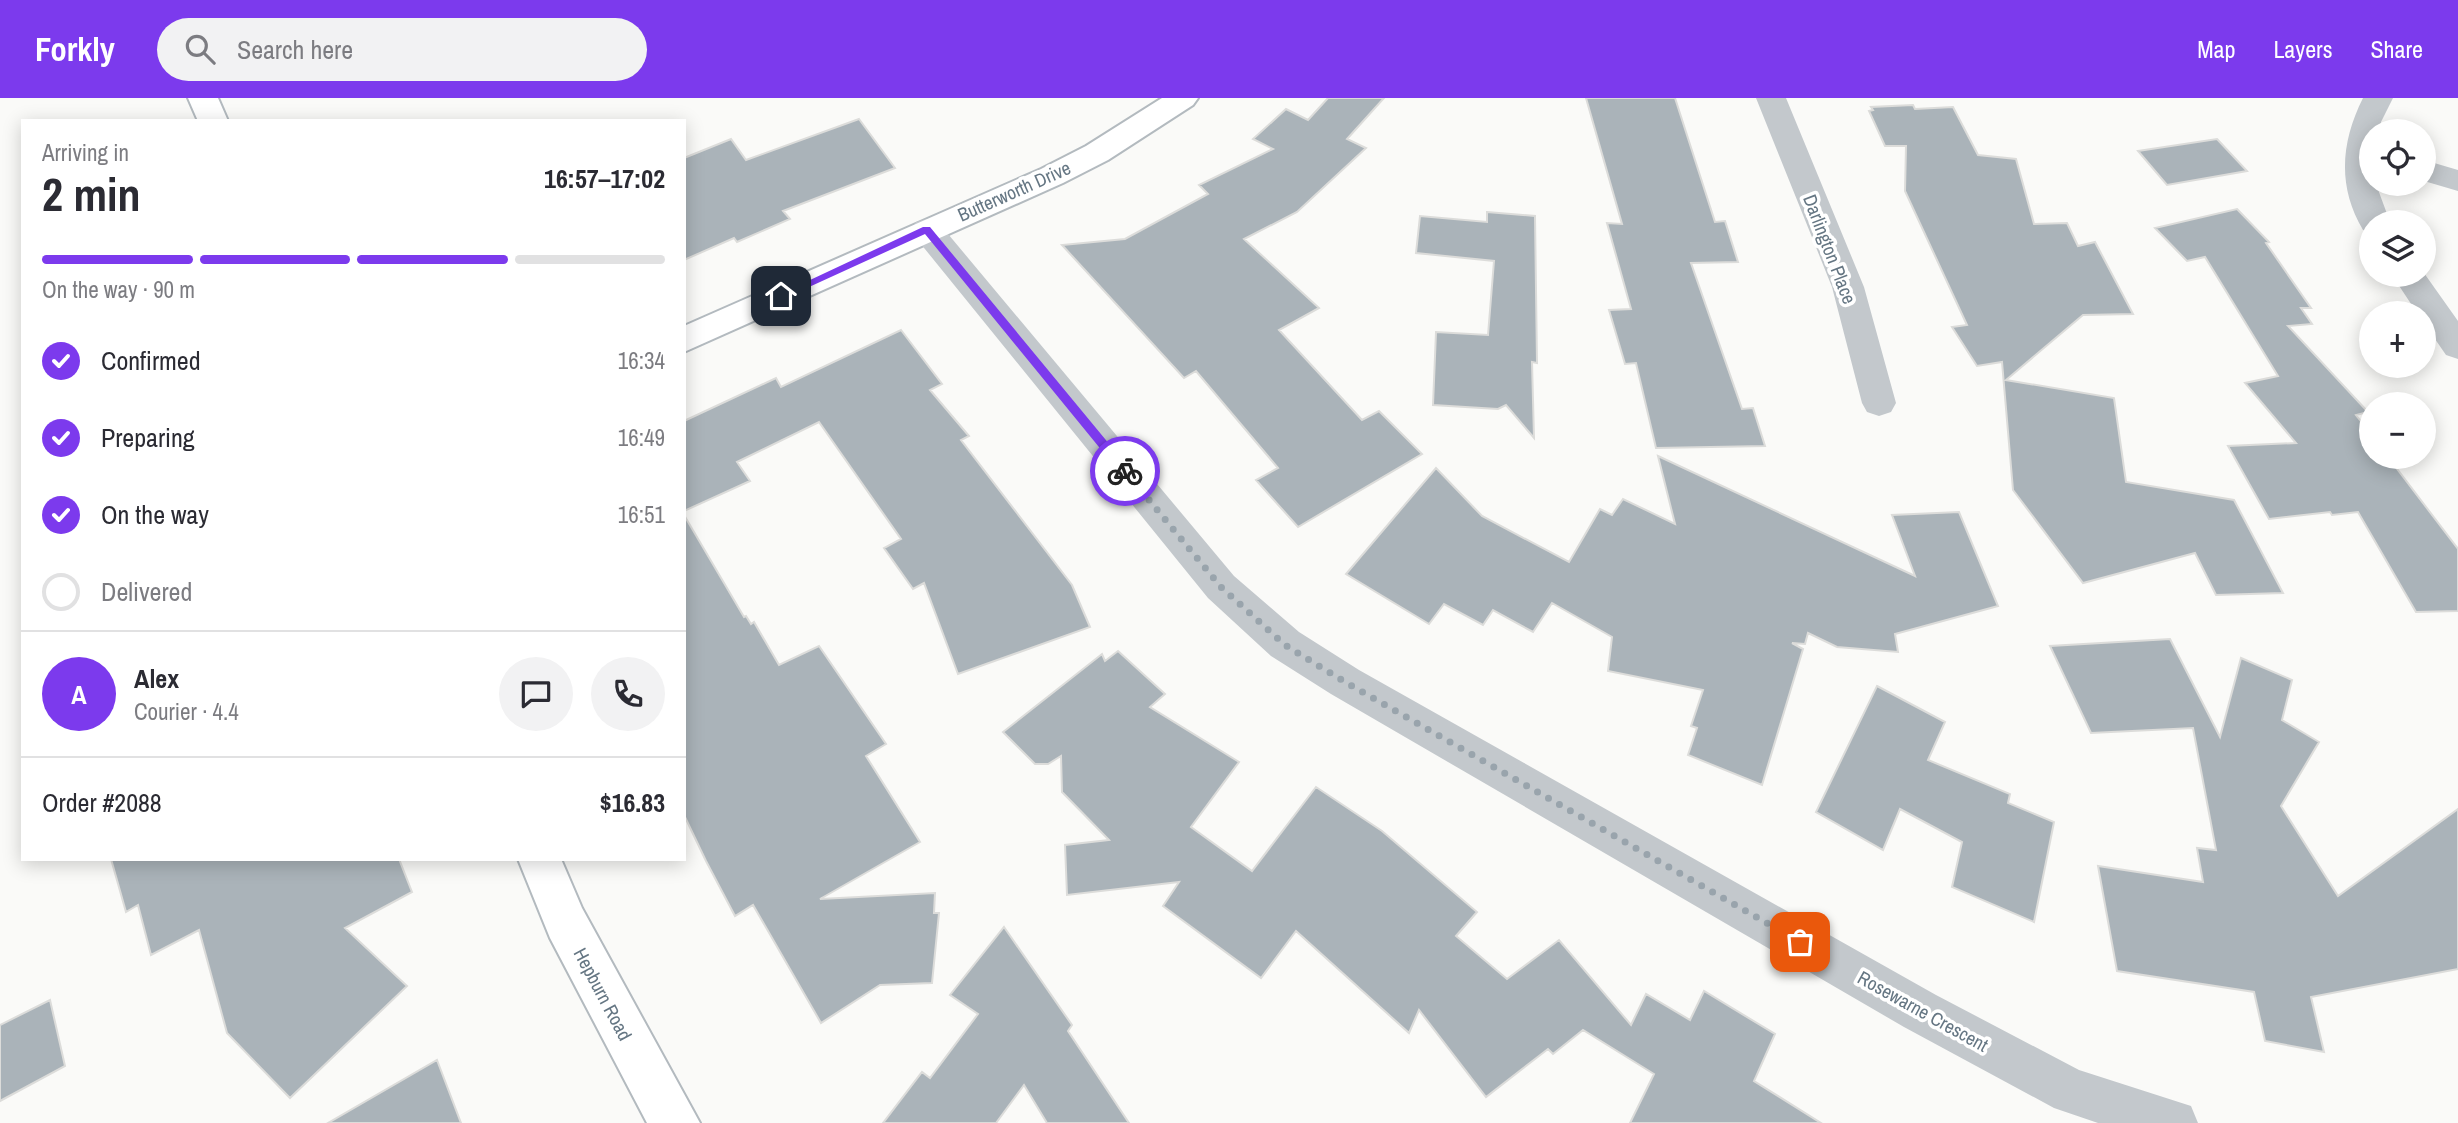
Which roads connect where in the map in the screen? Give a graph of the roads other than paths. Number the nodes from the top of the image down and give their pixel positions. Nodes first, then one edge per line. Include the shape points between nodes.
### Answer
1 (203, 98) edge
2 (1183, 98) edge
3 (1771, 98) edge
4 (2378, 98) edge
5 (212, 119) edge
6 (2368, 119) edge
7 (2436, 174) edge
8 (2458, 181) edge
9 (927, 230) junction
10 (2417, 287) edge
11 (686, 339) edge
12 (2458, 345) edge
13 (1879, 403) dead end
14 (540, 861) edge
15 (676, 1123) edge
16 (2174, 1123) edge

1 - 5 street
2 - 9 street, Butterworth Drive via 1097,153
3 - 13 street, Darlington Place via 1847,287
4 - 6 street
7 - 8 street
9 - 11 street, Butterworth Drive
9 - 16 street, Rosewarne Crescent via 1221,587 1285,645 1920,1011 2071,1091
10 - 12 street
14 - 15 street, Hepburn Road via 566,923

